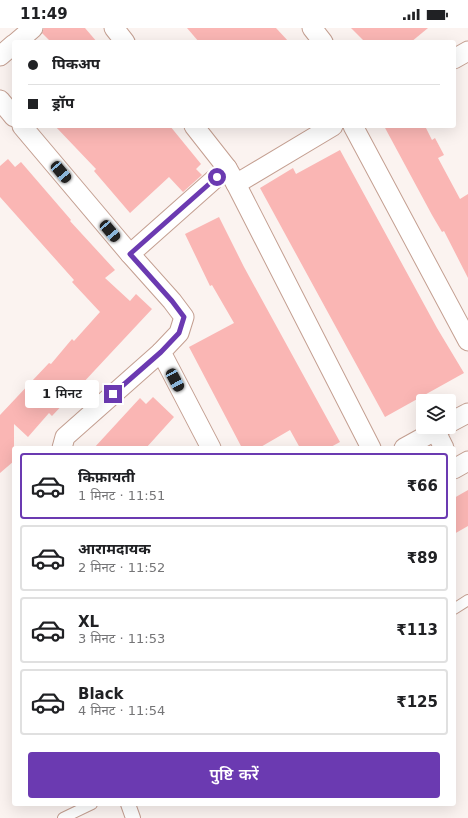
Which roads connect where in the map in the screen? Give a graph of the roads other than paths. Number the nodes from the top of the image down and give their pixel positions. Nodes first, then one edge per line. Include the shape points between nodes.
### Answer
1 (33, 28) edge
2 (114, 28) edge
3 (312, 28) edge
4 (19, 40) edge
5 (124, 40) edge
6 (321, 40) edge
7 (12, 46) edge
8 (468, 51) edge
9 (0, 56) edge
10 (456, 58) edge
11 (0, 100) edge
12 (12, 115) edge
13 (24, 128) edge
14 (196, 128) edge
15 (329, 128) edge
16 (354, 128) edge
17 (232, 176) junction
18 (130, 254) junction
19 (468, 341) edge
20 (161, 352) junction
21 (468, 413) edge
22 (456, 419) edge
23 (429, 434) edge
24 (443, 434) edge
25 (62, 446) edge
26 (210, 446) edge
27 (370, 446) edge
28 (408, 446) edge
29 (444, 446) edge
30 (468, 461) edge
31 (456, 468) edge
32 (468, 600) edge
33 (456, 608) edge
34 (88, 806) edge
35 (129, 806) edge
36 (63, 818) edge
37 (133, 818) edge

1 - 4 street
2 - 5 street
3 - 6 street
7 - 9 street
8 - 10 street
11 - 12 street
13 - 18 street
14 - 17 street
15 - 17 street
16 - 19 street
17 - 18 street
17 - 27 street
18 - 20 street via 184,317 179,333
20 - 25 street via 65,436
20 - 26 street
21 - 22 street
23 - 28 street
24 - 29 street
30 - 31 street
32 - 33 lane
34 - 36 lane
35 - 37 street

